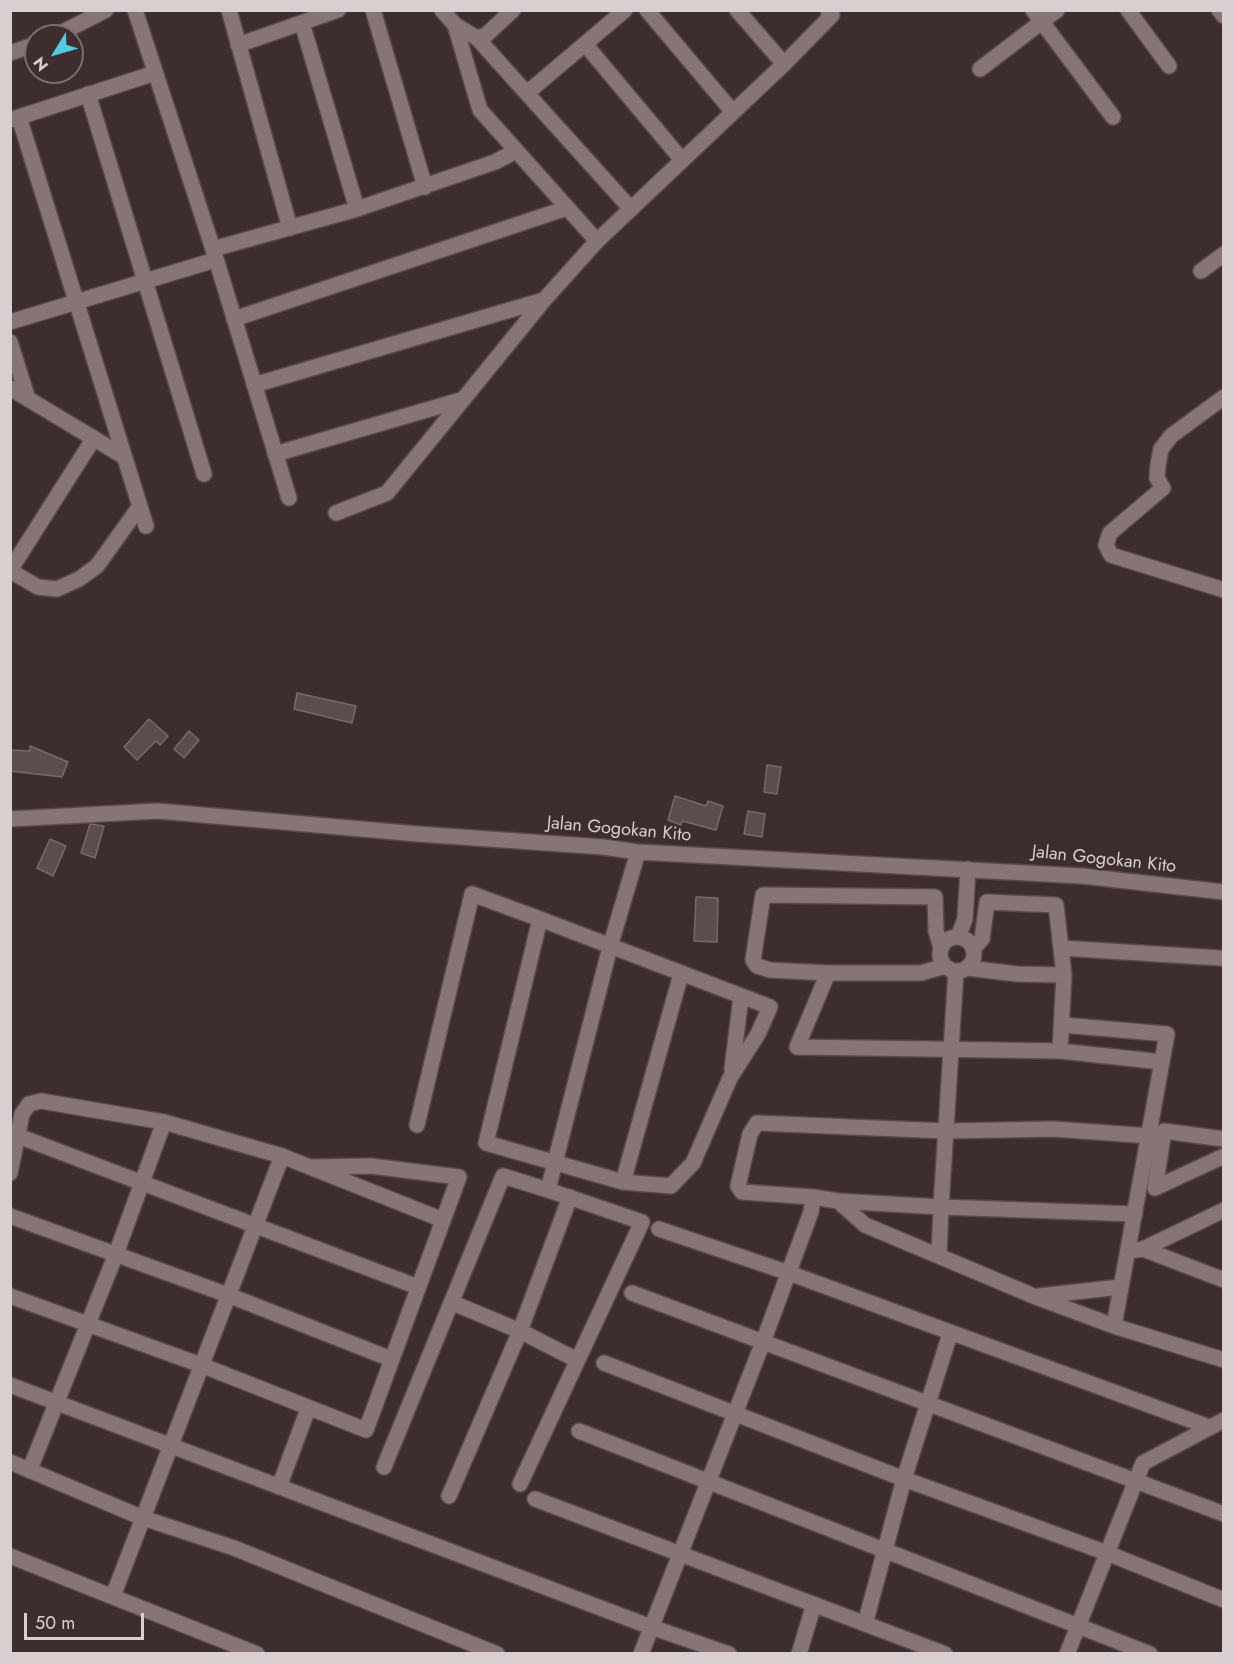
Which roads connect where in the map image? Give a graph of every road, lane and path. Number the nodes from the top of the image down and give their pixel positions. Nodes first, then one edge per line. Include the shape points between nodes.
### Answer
1 (106, 10) edge
2 (135, 10) edge
3 (229, 10) edge
4 (338, 10) edge
5 (373, 10) edge
6 (442, 10) edge
7 (513, 10) edge
8 (625, 10) edge
9 (647, 10) edge
10 (737, 10) edge
11 (828, 10) edge
12 (1057, 10) edge
13 (1128, 10) edge
14 (1219, 10) edge
15 (1038, 16) edge
16 (1224, 16) edge
17 (302, 23) junction
18 (79, 24) edge
19 (455, 25) junction
20 (477, 38) junction
21 (585, 44) junction
22 (238, 45) junction
23 (784, 64) junction
24 (1169, 66) dead end
25 (980, 69) dead end
26 (155, 73) junction
27 (527, 93) junction
28 (88, 94) junction
29 (732, 111) junction
30 (1113, 117) dead end
31 (15, 119) edge
32 (516, 151) junction
33 (682, 160) junction
34 (425, 187) junction
35 (567, 208) junction
36 (357, 209) junction
37 (631, 209) junction
38 (290, 228) junction
39 (597, 241) junction
40 (1224, 254) edge
41 (214, 255) junction
42 (1201, 271) dead end
43 (144, 282) junction
44 (544, 300) junction
45 (76, 302) junction
46 (234, 319) junction
47 (10, 322) edge
48 (10, 342) edge
49 (254, 385) junction
50 (10, 388) edge
51 (1224, 397) edge
52 (28, 399) junction
53 (461, 400) junction
54 (94, 438) junction
55 (275, 454) junction
56 (123, 456) junction
57 (204, 474) dead end
58 (289, 498) dead end
59 (140, 506) junction
60 (336, 513) dead end
61 (146, 526) dead end
62 (1224, 590) edge
63 (10, 819) edge
64 (638, 852) junction
65 (968, 869) junction
66 (1224, 892) edge
67 (540, 919) junction
68 (958, 937) junction
69 (610, 947) junction
70 (941, 948) junction
71 (1061, 948) junction
72 (974, 949) junction
73 (1220, 958) dead end
74 (956, 968) junction
75 (828, 973) junction
76 (681, 974) junction
77 (1064, 975) junction
78 (741, 997) junction
79 (1063, 1025) junction
80 (953, 1049) junction
81 (1060, 1051) junction
82 (1162, 1062) junction
83 (730, 1078) junction
84 (164, 1122) junction
85 (417, 1125) dead end
86 (946, 1131) junction
87 (18, 1136) junction
88 (1150, 1136) junction
89 (1224, 1138) edge
90 (282, 1156) junction
91 (1224, 1156) edge
92 (554, 1163) junction
93 (312, 1167) junction
94 (10, 1173) edge
95 (143, 1182) junction
96 (623, 1182) junction
97 (548, 1190) junction
98 (570, 1197) junction
99 (813, 1197) junction
100 (838, 1201) junction
101 (941, 1208) junction
102 (1224, 1210) edge
103 (1135, 1214) junction
104 (10, 1216) edge
105 (442, 1220) junction
106 (256, 1225) junction
107 (659, 1229) dead end
108 (1136, 1250) junction
109 (116, 1254) junction
110 (939, 1256) junction
111 (789, 1273) junction
112 (1224, 1280) edge
113 (418, 1287) junction
114 (1120, 1287) junction
115 (632, 1293) dead end
116 (228, 1294) junction
117 (10, 1296) edge
118 (1036, 1297) junction
119 (453, 1303) junction
120 (88, 1324) junction
121 (1114, 1326) junction
122 (520, 1331) junction
123 (950, 1334) junction
124 (763, 1342) junction
125 (391, 1359) junction
126 (577, 1360) junction
127 (1224, 1360) edge
128 (604, 1363) dead end
129 (201, 1365) junction
130 (10, 1385) edge
131 (56, 1402) junction
132 (927, 1403) junction
133 (308, 1409) junction
134 (735, 1412) junction
135 (1224, 1420) edge
136 (1209, 1427) junction
137 (579, 1431) dead end
138 (171, 1445) junction
139 (10, 1462) edge
140 (384, 1467) dead end
141 (30, 1469) junction
142 (904, 1479) junction
143 (709, 1482) junction
144 (1134, 1482) junction
145 (520, 1484) dead end
146 (279, 1487) junction
147 (449, 1496) dead end
148 (535, 1499) dead end
149 (1224, 1514) edge
150 (143, 1518) junction
151 (681, 1552) junction
152 (885, 1552) junction
153 (1107, 1553) junction
154 (10, 1556) edge
155 (113, 1596) junction
156 (1224, 1599) edge
157 (814, 1604) junction
158 (865, 1624) junction
159 (1077, 1626) junction
160 (651, 1627) junction
161 (476, 1650) edge
162 (257, 1653) edge
163 (497, 1653) edge
164 (641, 1653) edge
165 (729, 1653) edge
166 (799, 1653) edge
167 (945, 1653) edge
168 (1067, 1653) edge
169 (1150, 1653) edge

1 - 18 street
2 - 26 street
3 - 22 street
4 - 17 street
5 - 34 street
6 - 19 street
7 - 20 street via 486,35
8 - 21 street
9 - 29 street
10 - 23 street
11 - 23 street via 832,15
12 - 15 street
13 - 24 street
14 - 16 street
15 - 25 street
15 - 30 street
17 - 22 street
17 - 36 street
19 - 20 street
19 - 32 street via 480,110
20 - 27 street
21 - 27 street
21 - 33 street
22 - 38 street
23 - 29 street
26 - 28 street
26 - 41 street
27 - 37 street
28 - 31 street
28 - 43 street
29 - 33 street
31 - 45 street
32 - 34 street
32 - 35 street
33 - 37 street
34 - 36 street
35 - 39 street
35 - 46 street
36 - 38 street
37 - 39 street
38 - 41 street
39 - 44 street
40 - 42 street
41 - 43 street
41 - 46 street
43 - 45 street
43 - 57 street
44 - 49 street
44 - 53 street
45 - 47 street
45 - 56 street
46 - 49 street
48 - 52 street
49 - 55 street
50 - 52 street
51 - 62 street via 1171,436 1161,449 1158,465 1163,489 1110,533 1106,544 1111,555
52 - 54 street
53 - 55 street
53 - 60 street via 387,493
54 - 56 street
54 - 59 street via 12,572 38,587 57,589 79,579 97,566
55 - 58 street
56 - 59 street
59 - 61 street
63 - 64 street, Jalan Gogokan Kito via 158,811
64 - 65 street, Jalan Gogokan Kito
64 - 69 street
65 - 66 street, Jalan Gogokan Kito via 1082,876
65 - 68 street via 965,919
67 - 69 street
67 - 85 street via 472,894
67 - 92 street via 486,1143
68 - 70 street via 949,938
68 - 72 street
69 - 76 street
69 - 92 street
70 - 74 street via 940,954
70 - 75 street via 935,897 763,896 753,952 755,964 770,970
71 - 72 street via 1056,905 987,902 982,939
71 - 73 street
71 - 77 street
72 - 74 street via 973,959
74 - 75 street via 921,973
74 - 77 street
74 - 80 street
75 - 80 street via 797,1047
76 - 78 street
76 - 96 street
77 - 79 street
78 - 83 street
78 - 83 street via 770,1006 758,1034
79 - 81 street
79 - 82 street via 1167,1034
80 - 81 street
80 - 86 street
81 - 82 street
82 - 88 street
83 - 96 street via 693,1163 670,1186
84 - 87 street via 41,1101 28,1104
84 - 90 street
84 - 95 street
86 - 88 street via 1054,1129
86 - 99 street via 758,1123 750,1134 738,1186 742,1192
86 - 101 street
87 - 94 street
87 - 95 street
88 - 103 street
89 - 91 street via 1164,1131 1155,1188
90 - 93 street
90 - 106 street
92 - 96 street
92 - 97 street
93 - 105 street
93 - 105 street via 372,1166 459,1177
95 - 106 street
95 - 109 street
97 - 98 street
97 - 119 street via 503,1176
98 - 122 street
98 - 126 street via 642,1222
99 - 100 street
99 - 111 street
100 - 101 street
100 - 110 street via 865,1225
101 - 103 street
101 - 110 street
102 - 108 street
103 - 108 street
104 - 109 street
105 - 113 street
106 - 113 street
106 - 116 street
107 - 111 street
108 - 112 street
108 - 114 street
109 - 116 street
109 - 120 street
110 - 118 street
111 - 123 street
111 - 124 street
113 - 125 street
114 - 118 street
114 - 121 street
115 - 124 street
116 - 125 street
116 - 129 street
117 - 120 street
118 - 121 street
119 - 122 street
119 - 140 street
120 - 129 street
120 - 131 street
121 - 127 street
122 - 126 street
122 - 147 street
123 - 132 street
123 - 136 street
124 - 132 street
124 - 134 street
125 - 133 street via 366,1430
126 - 145 street
128 - 134 street
129 - 133 street
129 - 138 street
130 - 131 street
131 - 138 street
131 - 141 street
132 - 142 street
132 - 144 street
133 - 146 street
134 - 142 street
134 - 143 street
135 - 136 street
136 - 144 street via 1143,1462
137 - 143 street
138 - 146 street
138 - 150 street
139 - 141 street
141 - 150 street
142 - 152 street
142 - 153 street
143 - 151 street
143 - 152 street
144 - 149 street
144 - 153 street
146 - 160 street
148 - 151 street
150 - 155 street
150 - 161 street via 234,1548
151 - 157 street
151 - 160 street
152 - 158 street
152 - 159 street
153 - 156 street
153 - 159 street
154 - 155 street
155 - 162 street
157 - 158 street
157 - 166 street
158 - 167 street
159 - 168 street
159 - 169 street
160 - 164 street
160 - 165 street
161 - 163 street

